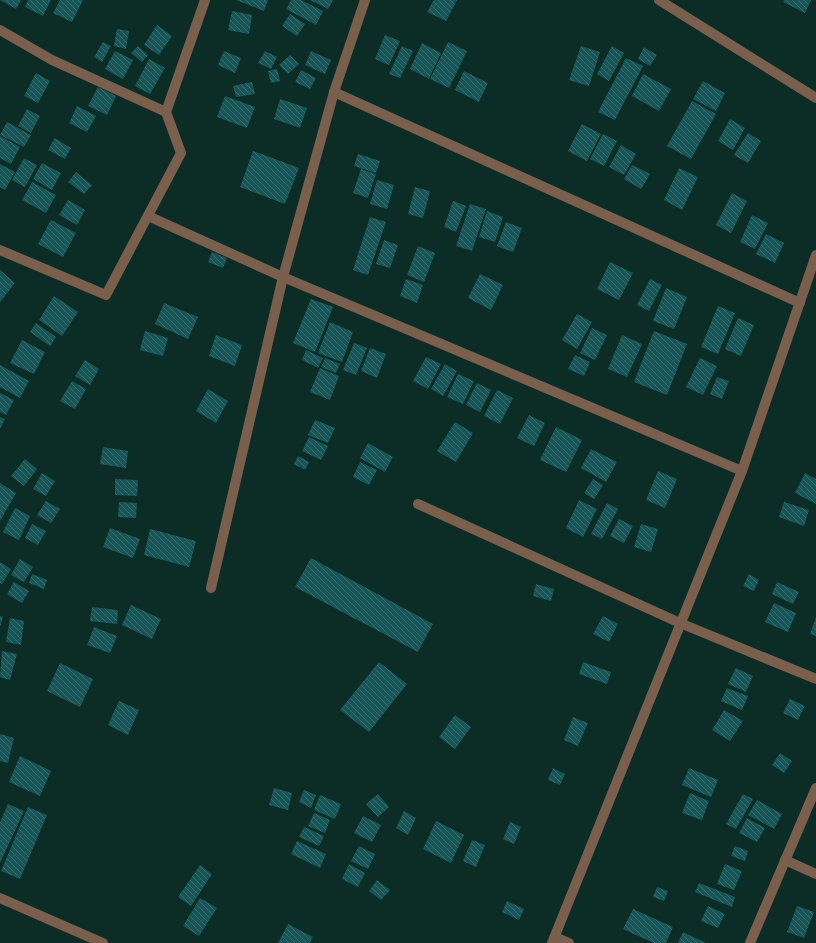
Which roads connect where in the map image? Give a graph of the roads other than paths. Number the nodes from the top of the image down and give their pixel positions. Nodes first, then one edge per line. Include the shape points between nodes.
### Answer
1 (205, 0) edge
2 (365, 0) edge
3 (659, 0) edge
4 (0, 30) edge
5 (334, 92) junction
6 (816, 98) edge
7 (166, 112) junction
8 (148, 216) junction
9 (0, 250) edge
10 (816, 255) edge
11 (283, 277) junction
12 (800, 303) junction
13 (742, 471) junction
14 (418, 504) dead end
15 (211, 588) dead end
16 (680, 623) junction
17 (816, 679) edge
18 (816, 788) edge
19 (785, 860) junction
20 (816, 874) edge
21 (0, 898) edge
22 (554, 940) edge
23 (103, 943) edge
24 (569, 943) edge
25 (750, 943) edge

1 - 7 street
2 - 5 street
3 - 6 street
4 - 7 street via 52,60
5 - 11 street
5 - 12 street
7 - 8 street via 181,153
8 - 9 street via 106,295
8 - 11 street
10 - 12 street
11 - 13 street
11 - 15 street
12 - 13 street
13 - 16 street
14 - 16 street
16 - 17 street
16 - 22 street
18 - 19 street
19 - 20 street
19 - 25 street
21 - 23 street
22 - 24 street

